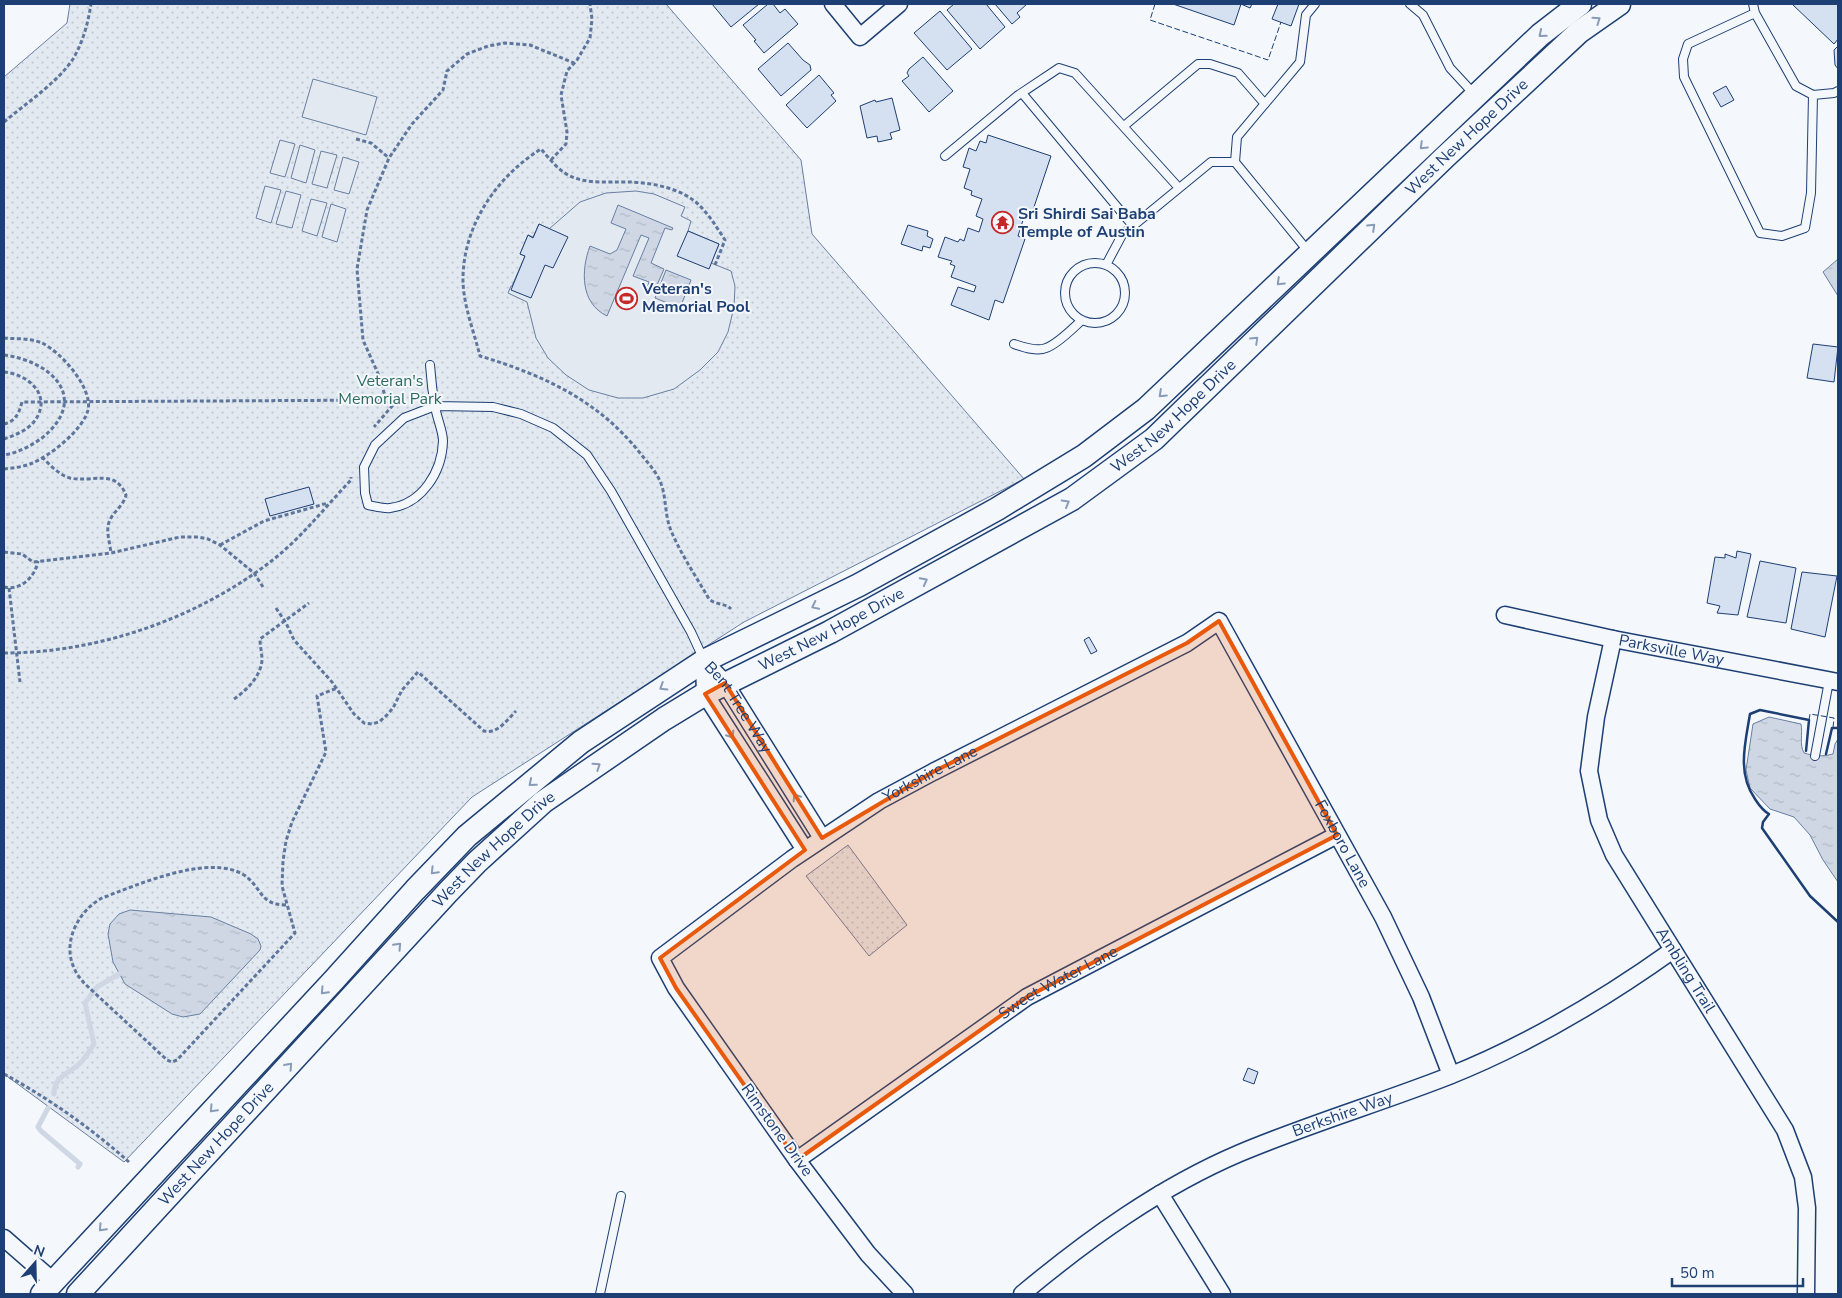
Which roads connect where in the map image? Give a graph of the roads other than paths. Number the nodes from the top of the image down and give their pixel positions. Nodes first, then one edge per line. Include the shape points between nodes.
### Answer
1 (833, 4) edge
2 (899, 4) edge
3 (1315, 4) edge
4 (1410, 4) edge
5 (1580, 4) edge
6 (1619, 4) edge
7 (1753, 4) edge
8 (1755, 13) junction
9 (1838, 91) edge
10 (1022, 93) junction
11 (1813, 95) junction
12 (1476, 96) junction
13 (1265, 104) junction
14 (1124, 126) junction
15 (945, 156) dead end
16 (1235, 162) junction
17 (1179, 188) junction
18 (1133, 226) junction
19 (1310, 254) junction
20 (1106, 265) junction
21 (1082, 320) junction
22 (1014, 344) dead end
23 (430, 366) dead end
24 (435, 406) junction
25 (1505, 615) dead end
26 (1219, 621) joint
27 (1614, 639) junction
28 (704, 662) junction
29 (1833, 682) edge
30 (725, 684) junction
31 (705, 694) junction
32 (1815, 756) dead end
33 (1337, 835) junction
34 (822, 838) junction
35 (805, 850) junction
36 (1673, 950) junction
37 (660, 958) joint
38 (1451, 1075) junction
39 (797, 1160) junction
40 (1160, 1194) junction
41 (621, 1196) dead end
42 (4, 1238) edge
43 (48, 1288) edge
44 (78, 1294) edge
45 (600, 1294) edge
46 (905, 1294) edge
47 (1022, 1294) edge
48 (1222, 1294) edge
49 (1806, 1294) edge

1 - 2 street via 860,37
3 - 13 lane via 1306,15 1300,62
4 - 12 lane via 1423,16 1450,68
5 -> 12 main road, West New Hope Drive via 1540,35
30 -> 6 main road, West New Hope Drive via 830,632 1072,499 1154,439 1458,144 1579,32
7 - 8 lane
8 - 11 lane via 1796,86
8 - 11 lane via 1688,44 1683,59 1684,77 1760,233 1782,236 1805,228 1811,193
9 - 11 lane
10 - 14 lane via 1059,68 1075,72
10 - 15 lane
10 - 18 lane
12 -> 19 main road, West New Hope Drive
13 - 14 lane via 1238,73 1210,64 1198,64
13 - 16 lane via 1237,137
14 - 17 lane
16 - 17 lane via 1211,162
16 - 19 lane
17 - 18 lane
18 - 20 lane via 1122,235
19 -> 28 main road, West New Hope Drive via 1146,409 1084,456 997,509 858,585
20 - 21 lane via 1096,263 1076,269 1066,286 1068,306
20 - 21 lane via 1114,270 1124,286 1122,305 1110,319 1101,322
21 - 22 lane via 1046,348
23 - 24 lane
24 - 24 lane via 443,441 439,463 430,483 412,501 389,509 368,505 364,467 375,445 404,418
24 - 28 lane via 493,407 521,414 553,428 587,455 611,490 692,632
25 - 27 street, Parksville Way
26 - 33 street, Foxboro Lane
26 - 34 street, Yorkshire Lane via 1187,643 932,772
27 - 29 street, Parksville Way
27 - 36 street, Ambling Trail via 1596,717 1589,771 1599,820 1614,855
28 - 30 street, Bent Tree Way
28 - 31 street, Bent Tree Way
28 -> 43 main road, West New Hope Drive via 581,742 468,836
29 - 32 lane
30 - 31 main road, West New Hope Drive
34 -> 30 street, Bent Tree Way
31 -> 35 street, Bent Tree Way
44 -> 31 main road, West New Hope Drive via 477,862 543,802
33 - 38 street, Foxboro Lane via 1383,917 1421,997
33 - 39 street, Sweet Water Lane via 1027,997
34 - 35 street, Yorkshire Lane
35 - 37 street, Yorkshire Lane
36 - 38 street, Berkshire Way via 1621,986 1536,1036
36 - 49 street, Ambling Trail via 1785,1130 1803,1178 1807,1208
37 - 39 street, Rimstone Drive via 676,988
38 - 40 street, Berkshire Way via 1240,1153
39 - 46 street, Rimstone Drive via 868,1254
40 - 47 street, Berkshire Way via 1131,1211
40 - 48 street
41 - 45 lane
42 - 43 street

